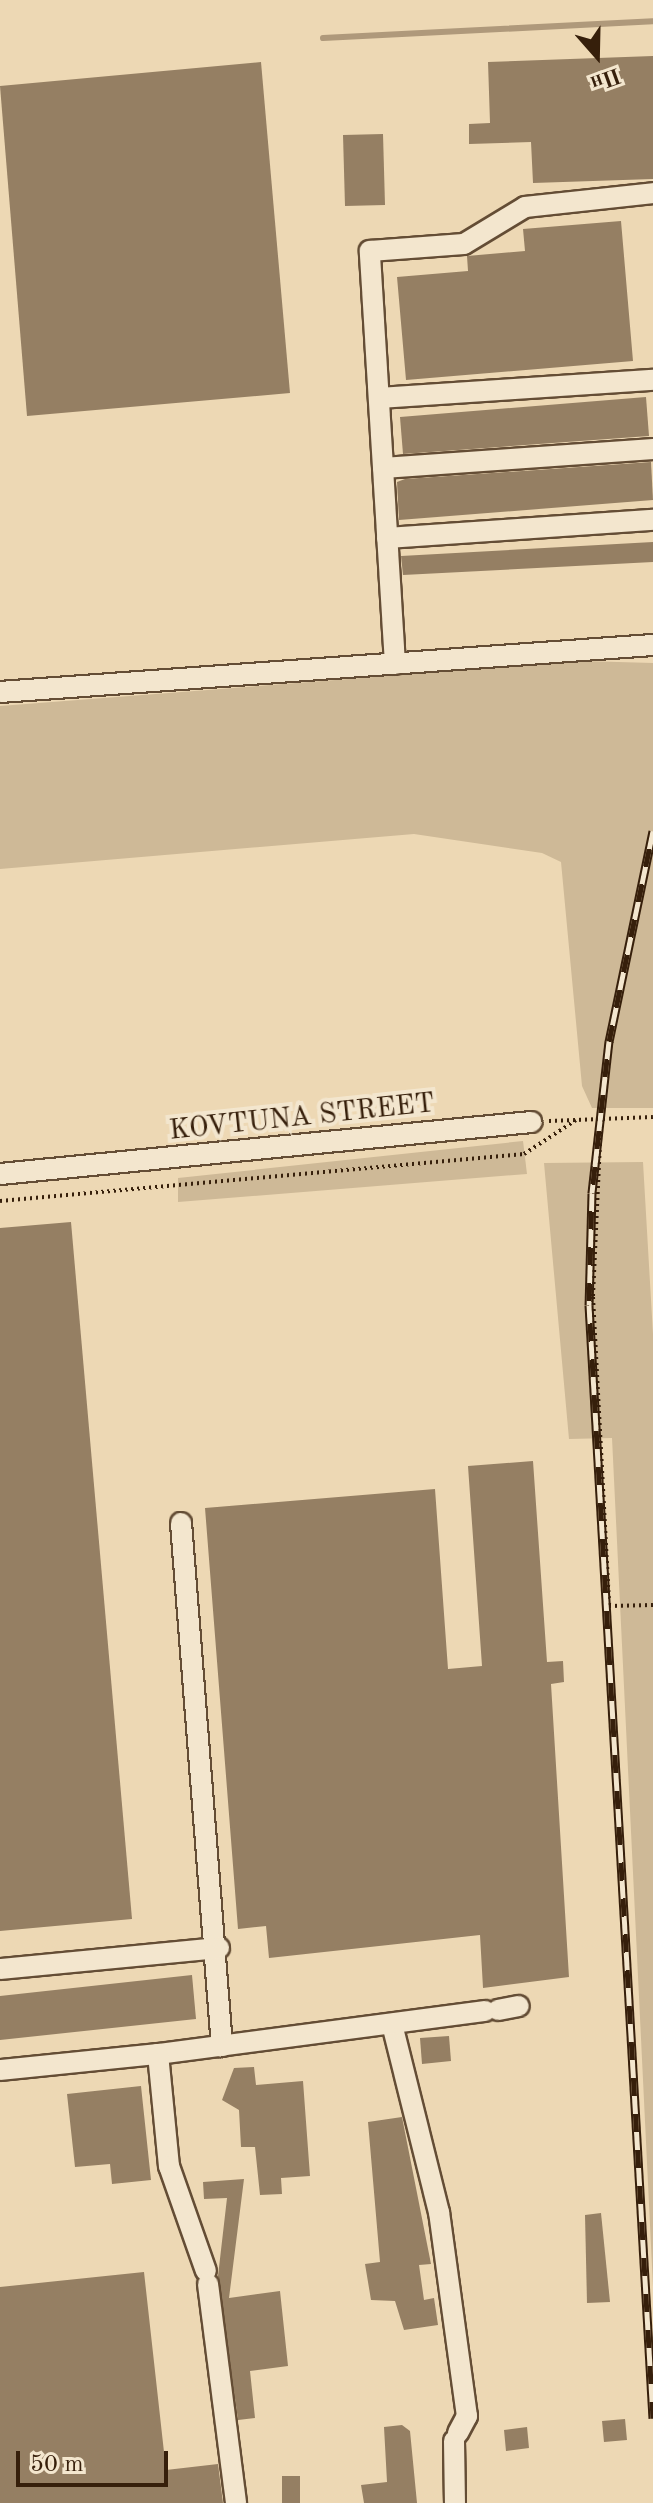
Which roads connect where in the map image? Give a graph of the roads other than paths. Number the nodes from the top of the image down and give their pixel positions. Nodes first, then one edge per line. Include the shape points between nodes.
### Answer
1 (653, 193) edge
2 (653, 380) edge
3 (379, 398) junction
4 (653, 449) edge
5 (383, 468) junction
6 (653, 520) edge
7 (387, 538) junction
8 (650, 639) edge
9 (395, 664) junction
10 (0, 692) edge
11 (531, 1122) road end
12 (0, 1174) edge
13 (181, 1523) dead end
14 (219, 1948) junction
15 (0, 1969) edge
16 (519, 2006) dead end
17 (392, 2024) junction
18 (222, 2046) junction
19 (158, 2054) junction
20 (0, 2070) edge
21 (236, 2503) edge
22 (455, 2503) edge

1 - 3 street via 525,207 464,244 370,251
2 - 3 street
3 - 5 street
4 - 5 street
5 - 7 street
6 - 7 street
7 - 9 street
8 - 9 street
9 - 10 street
11 - 12 street, KOVTUNA STREET
13 - 14 street
14 - 15 street
14 - 18 street
16 - 17 street
17 - 18 street
17 - 22 street via 439,2212 467,2416 456,2437
18 - 19 street
19 - 20 street
19 - 21 street via 169,2166 207,2277

